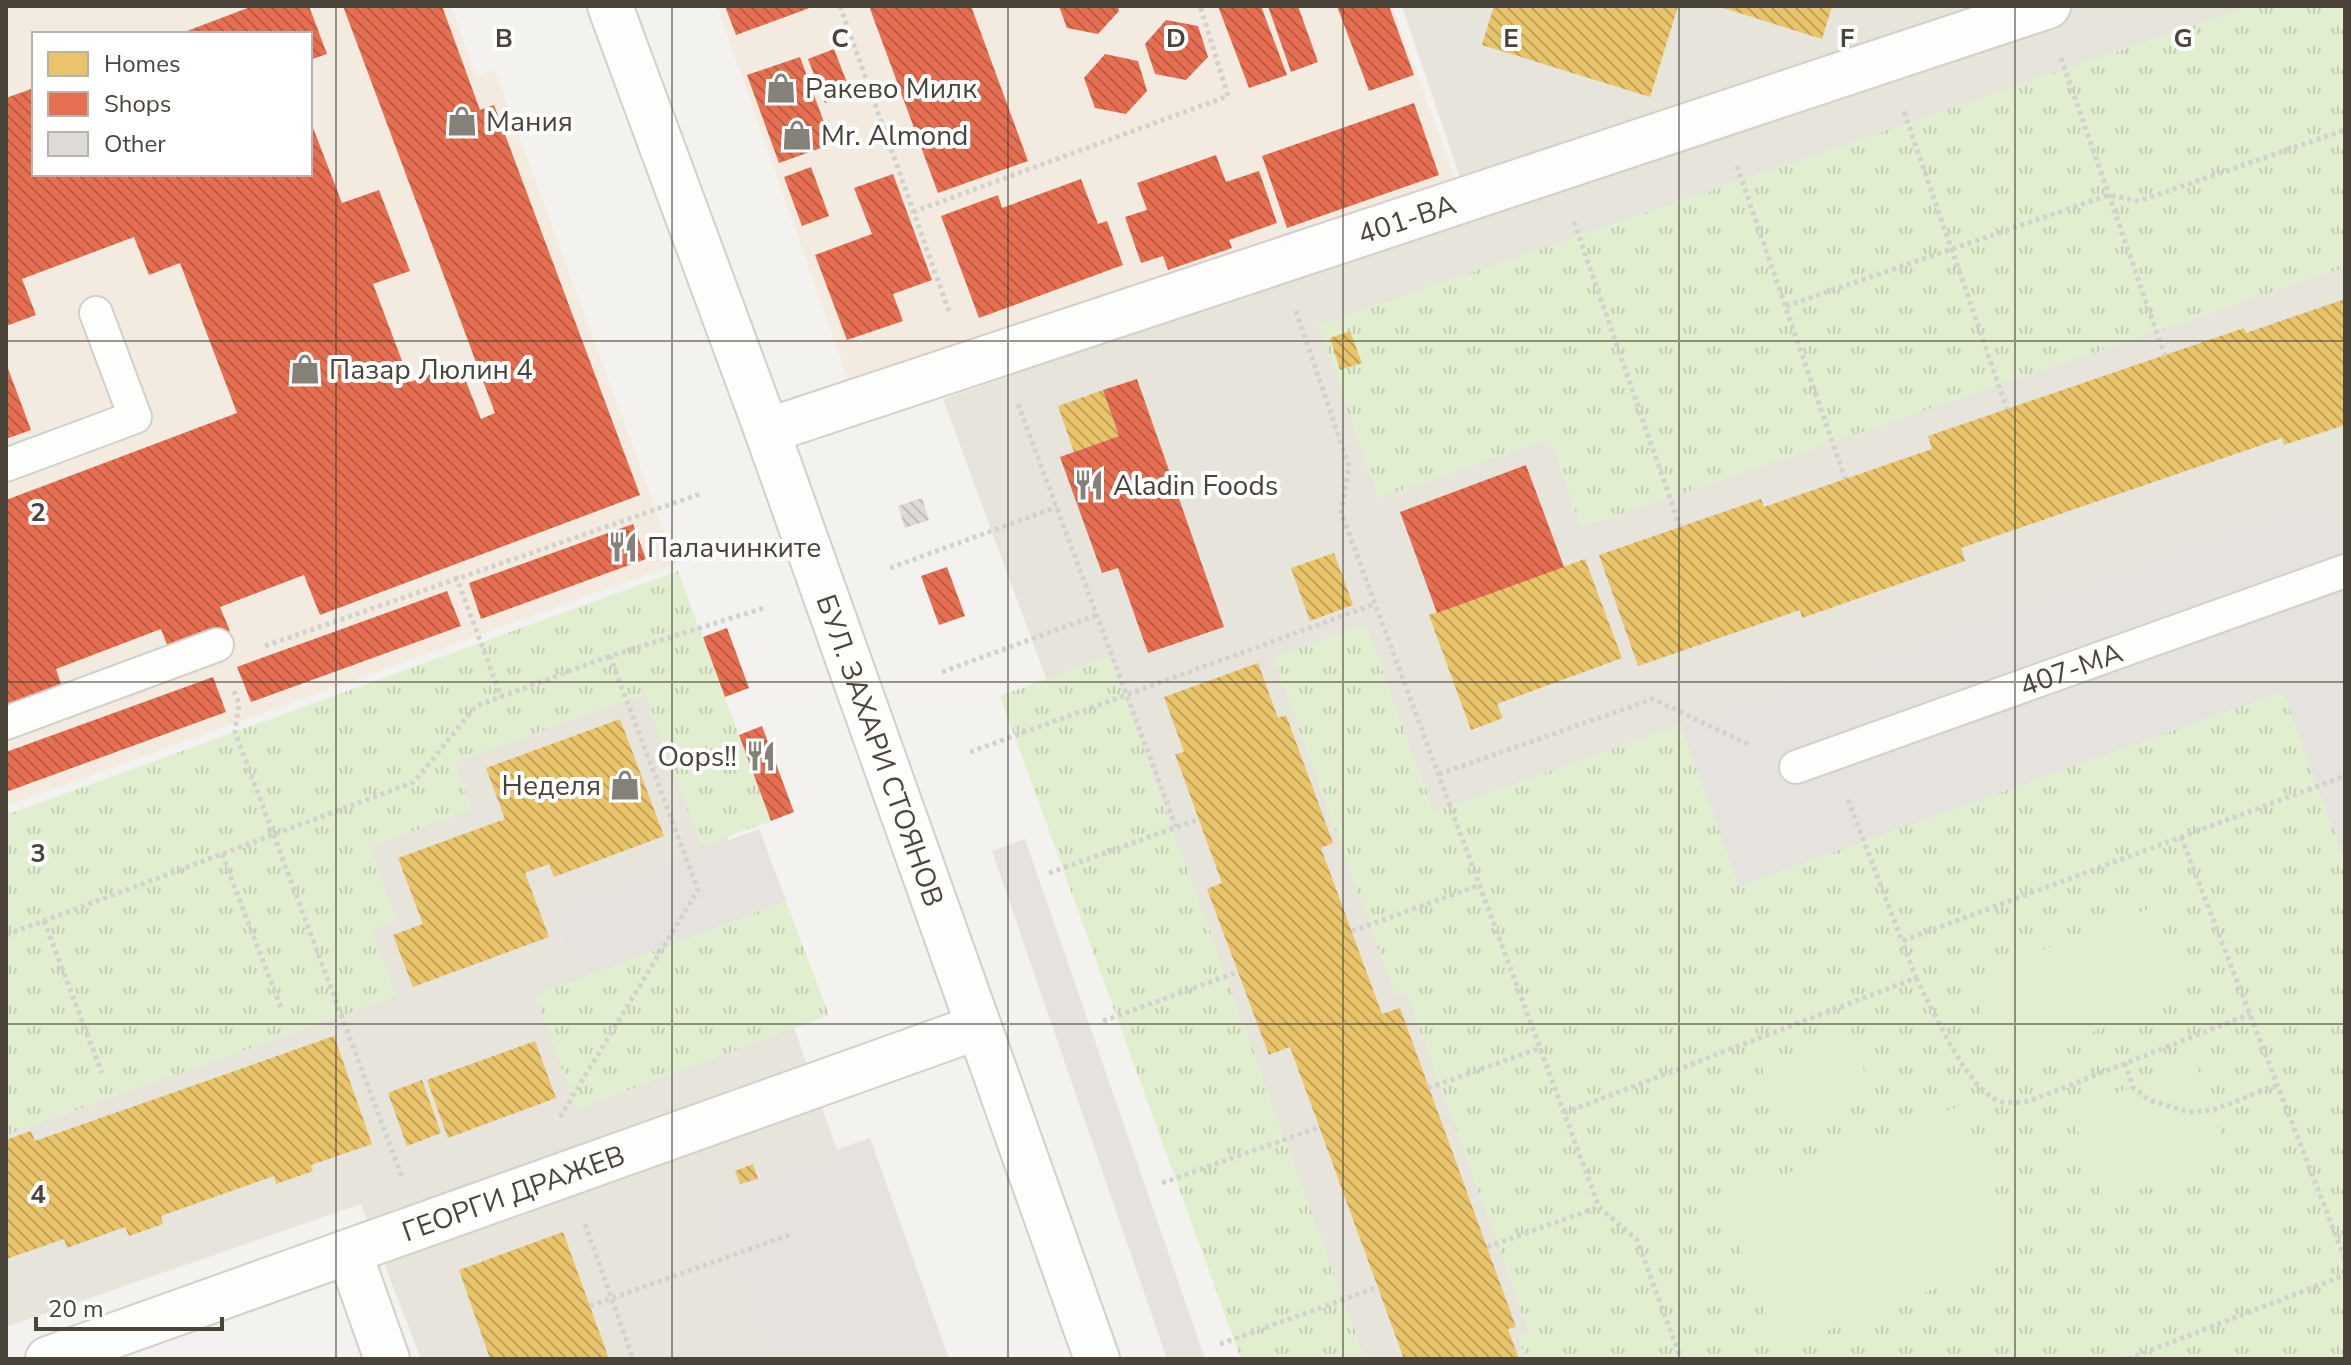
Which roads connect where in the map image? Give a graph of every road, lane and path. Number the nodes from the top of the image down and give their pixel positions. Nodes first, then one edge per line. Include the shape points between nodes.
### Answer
1 (610, 6) edge
2 (840, 6) edge
3 (1200, 6) edge
4 (2046, 7) edge
5 (1886, 60) junction
6 (1719, 115) junction
7 (2345, 130) edge
8 (1556, 169) junction
9 (2109, 195) junction
10 (913, 212) junction
11 (1951, 249) junction
12 (1279, 261) junction
13 (1786, 306) junction
14 (96, 313) dead end
15 (2165, 356) dead end
16 (984, 359) junction
17 (2007, 409) dead end
18 (767, 431) junction
19 (6, 465) edge
20 (1845, 479) dead end
21 (700, 494) dead end
22 (1057, 507) junction
23 (1680, 527) dead end
24 (890, 568) dead end
25 (2345, 571) edge
26 (456, 576) junction
27 (1375, 604) junction
28 (767, 607) dead end
29 (1097, 615) junction
30 (220, 653) junction
31 (610, 656) junction
32 (942, 672) dead end
33 (1127, 695) junction
34 (501, 697) junction
35 (6, 723) edge
36 (970, 752) dead end
37 (1830, 754) junction
38 (1796, 767) joint
39 (1439, 774) junction
40 (2345, 776) edge
41 (1199, 819) dead end
42 (1176, 827) junction
43 (273, 835) junction
44 (2181, 837) junction
45 (222, 854) junction
46 (1049, 873) dead end
47 (1480, 885) junction
48 (44, 921) junction
49 (1352, 931) dead end
50 (6, 935) edge
51 (1902, 941) junction
52 (1238, 972) dead end
53 (1916, 978) junction
54 (281, 1008) dead end
55 (2250, 1014) junction
56 (1103, 1021) dead end
57 (978, 1027) junction
58 (1540, 1048) junction
59 (2125, 1063) junction
60 (102, 1073) dead end
61 (2278, 1085) junction
62 (1428, 1088) dead end
63 (1564, 1113) junction
64 (1320, 1127) dead end
65 (567, 1174) junction
66 (1162, 1183) dead end
67 (514, 1193) junction
68 (1599, 1207) junction
69 (420, 1226) junction
70 (2345, 1234) edge
71 (789, 1235) dead end
72 (2337, 1237) junction
73 (1487, 1247) dead end
74 (349, 1252) junction
75 (2345, 1259) edge
76 (2345, 1275) edge
77 (1378, 1287) dead end
78 (611, 1298) junction
79 (590, 1306) dead end
80 (1220, 1344) dead end
81 (48, 1359) edge
82 (387, 1359) edge
83 (633, 1359) edge
84 (1097, 1359) edge
85 (1681, 1359) edge
86 (2128, 1359) edge

1 - 18 street, БУЛ. ЗАХАРИ СТОЯНОВ
2 - 10 path
3 - 10 path via 1228,96
4 - 5 street, 401-ВА
4 - 9 path
5 - 6 street, 401-ВА
5 - 11 path
6 - 8 street, 401-ВА
6 - 13 path
7 - 9 path via 2139,201
8 - 12 street, 401-ВА
8 - 23 path
9 - 11 path
9 - 15 path
10 - 16 path
11 - 13 path
11 - 17 path
12 - 16 street, 401-ВА
12 - 27 path via 1349,466 1341,512
13 - 20 path
14 - 19 lane via 135,417
16 - 18 street, 401-ВА
16 - 22 path
18 - 57 street, БУЛ. ЗАХАРИ СТОЯНОВ
21 - 26 path
22 - 24 path
22 - 29 path
25 - 37 lane, 407-МА
26 - 30 path
26 - 34 path
27 - 33 path
27 - 39 path
28 - 31 path
29 - 32 path
29 - 33 path
30 - 35 lane
30 - 43 path via 239,703 235,732
31 - 34 path
31 - 67 path via 698,890
33 - 36 path
33 - 42 path
34 - 43 path via 476,706 414,782
37 - 38 lane, 407-МА
37 - 51 path
38 - 39 path via 1653,699
39 - 47 path
40 - 44 path
41 - 42 path
42 - 46 path
43 - 45 path
43 - 69 path
44 - 51 path
44 - 55 path
45 - 48 path
45 - 54 path
47 - 49 path
47 - 58 path
48 - 50 path
48 - 60 path
51 - 53 path
52 - 56 path
53 - 59 path via 1972,1079 1998,1100 2030,1101
53 - 63 path
55 - 59 path
55 - 61 path
57 - 65 street, ГЕОРГИ ДРАЖЕВ
57 - 84 street, БУЛ. ЗАХАРИ СТОЯНОВ
58 - 62 path
58 - 63 path
59 - 61 path via 2133,1087 2149,1100 2189,1112 2213,1110
61 - 72 path
63 - 68 path
64 - 66 path
65 - 67 street, ГЕОРГИ ДРАЖЕВ
65 - 78 path
67 - 69 street, ГЕОРГИ ДРАЖЕВ
68 - 73 path
68 - 85 path via 1637,1240
69 - 74 street, ГЕОРГИ ДРАЖЕВ
70 - 72 path
71 - 78 path
72 - 75 path
74 - 81 street, ГЕОРГИ ДРАЖЕВ
74 - 82 street
76 - 86 path
77 - 80 path
78 - 79 path
78 - 83 path

